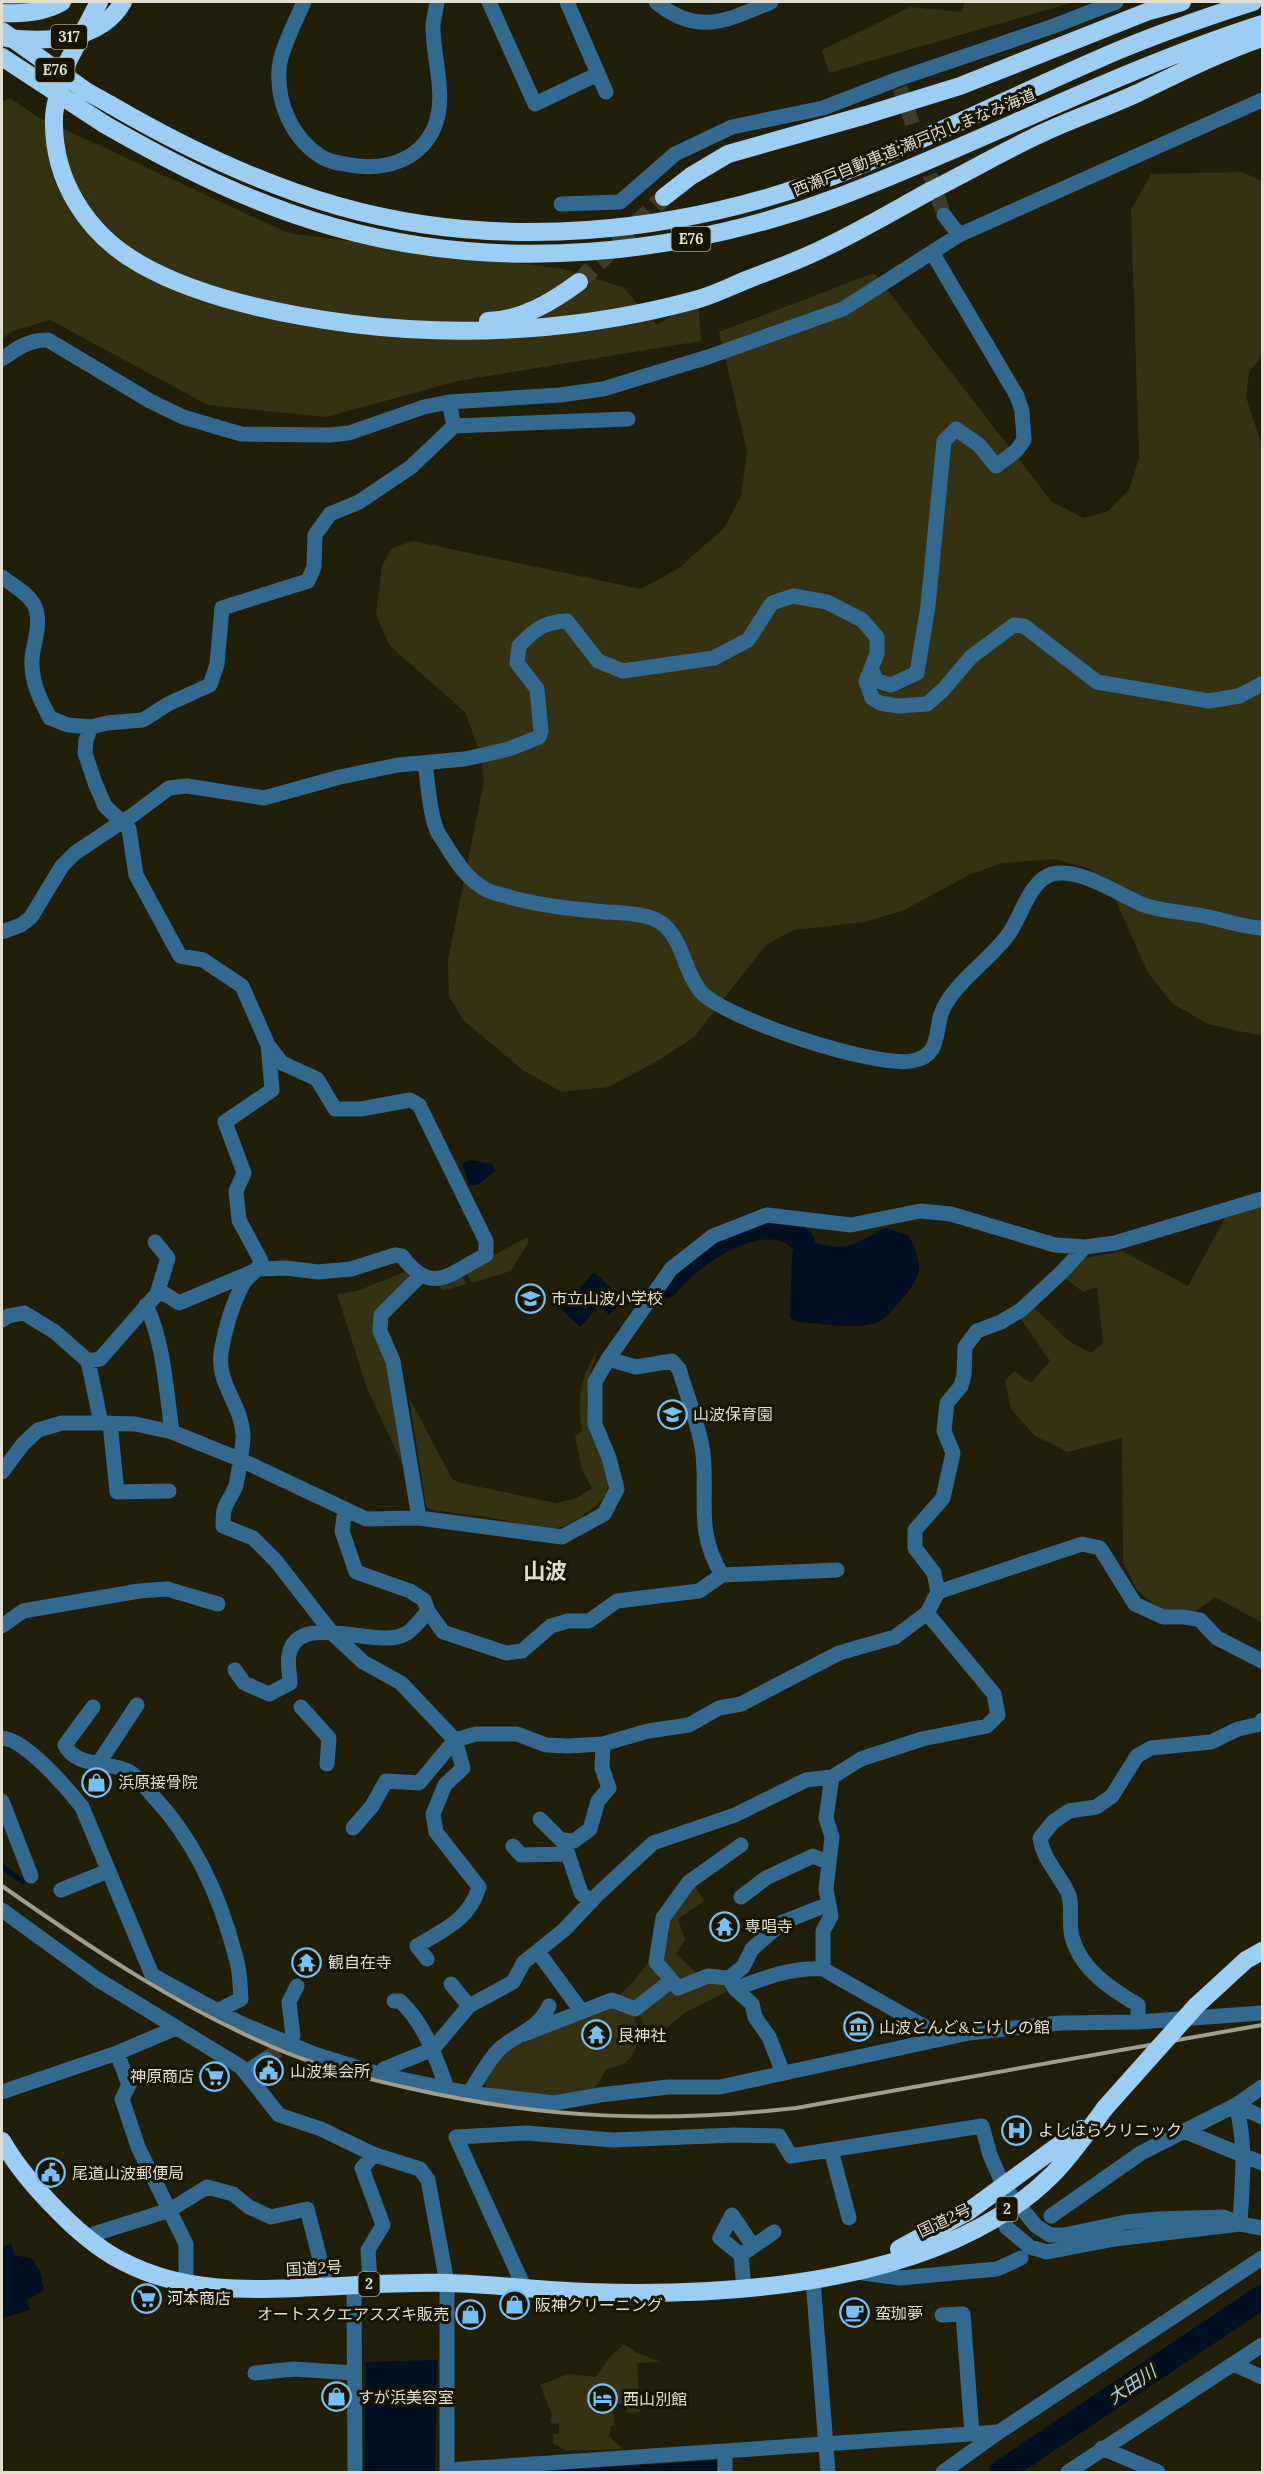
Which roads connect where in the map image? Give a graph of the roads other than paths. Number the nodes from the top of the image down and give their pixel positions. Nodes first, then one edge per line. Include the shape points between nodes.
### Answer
1 (26, 2) edge
2 (62, 2) edge
3 (99, 2) edge
4 (123, 2) edge
5 (304, 2) edge
6 (437, 2) edge
7 (489, 2) edge
8 (567, 2) edge
9 (656, 2) edge
10 (771, 2) edge
11 (1116, 2) edge
12 (1182, 2) edge
13 (1253, 2) edge
14 (2, 12) edge
15 (1263, 24) edge
16 (2, 31) edge
17 (2, 37) edge
18 (1263, 38) edge
19 (2, 57) edge
20 (598, 74) junction
21 (606, 92) dead end
22 (1263, 100) edge
23 (664, 197) tunnel mouth
24 (561, 204) dead end
25 (944, 215) tunnel mouth
26 (959, 235) junction
27 (933, 254) junction
28 (579, 282) tunnel mouth
29 (306, 317) junction
30 (2, 359) edge
31 (449, 402) junction
32 (628, 419) dead end
33 (454, 426) junction
34 (2, 577) edge
35 (871, 669) junction
36 (1263, 684) edge
37 (91, 727) junction
38 (425, 763) junction
39 (1263, 928) edge
40 (2, 932) edge
41 (268, 1045) junction
42 (270, 1074) junction
43 (305, 1074) junction
44 (1263, 1199) edge
45 (155, 1242) dead end
46 (1085, 1247) junction
47 (259, 1269) junction
48 (420, 1276) junction
49 (151, 1300) junction
50 (2, 1320) edge
51 (608, 1359) junction
52 (88, 1361) junction
53 (106, 1423) junction
54 (172, 1432) junction
55 (239, 1459) junction
56 (2, 1472) edge
57 (169, 1491) dead end
58 (345, 1510) junction
59 (419, 1518) junction
60 (837, 1570) dead end
61 (722, 1575) junction
62 (938, 1592) junction
63 (218, 1604) dead end
64 (428, 1611) junction
65 (927, 1613) junction
66 (2, 1626) edge
67 (332, 1633) junction
68 (1263, 1661) edge
69 (235, 1670) dead end
70 (137, 1705) dead end
71 (93, 1707) dead end
72 (301, 1707) dead end
73 (1263, 1720) edge
74 (2, 1738) edge
75 (455, 1740) junction
76 (603, 1744) junction
77 (98, 1764) junction
78 (327, 1764) dead end
79 (832, 1777) junction
80 (2, 1801) edge
81 (540, 1819) dead end
82 (353, 1828) dead end
83 (741, 1845) dead end
84 (513, 1846) dead end
85 (830, 1863) junction
86 (108, 1871) junction
87 (31, 1876) dead end
88 (61, 1890) dead end
89 (741, 1897) dead end
90 (591, 1902) junction
91 (829, 1904) junction
92 (2, 1910) edge
93 (1263, 1951) edge
94 (538, 1952) junction
95 (427, 1959) dead end
96 (823, 1969) junction
97 (671, 1981) junction
98 (450, 1983) dead end
99 (732, 1983) junction
100 (297, 1986) dead end
101 (394, 2001) dead end
102 (469, 2006) junction
103 (549, 2006) dead end
104 (217, 2011) junction
105 (582, 2012) junction
106 (1263, 2013) edge
107 (1138, 2022) junction
108 (176, 2028) junction
109 (524, 2034) junction
110 (929, 2042) junction
111 (288, 2043) junction
112 (433, 2049) junction
113 (117, 2053) junction
114 (266, 2059) tunnel mouth
115 (246, 2072) junction
116 (783, 2073) junction
117 (381, 2075) junction
118 (1263, 2087) edge
119 (447, 2088) junction
120 (2, 2092) edge
121 (469, 2092) junction
122 (1236, 2105) junction
123 (1105, 2108) junction
124 (1263, 2118) edge
125 (1185, 2131) junction
126 (2, 2141) edge
127 (831, 2150) junction
128 (374, 2154) junction
129 (1244, 2156) junction
130 (1263, 2163) edge
131 (1004, 2187) junction
132 (1011, 2207) junction
133 (170, 2210) junction
134 (1051, 2216) dead end
135 (849, 2218) dead end
136 (1240, 2224) junction
137 (1263, 2228) edge
138 (774, 2232) dead end
139 (98, 2245) junction
140 (1021, 2258) dead end
141 (1263, 2258) edge
142 (856, 2272) junction
143 (813, 2280) junction
144 (447, 2283) junction
145 (792, 2283) junction
146 (186, 2284) junction
147 (362, 2285) junction
148 (327, 2286) junction
149 (524, 2287) junction
150 (744, 2289) junction
151 (942, 2315) dead end
152 (1263, 2345) edge
153 (1233, 2364) junction
154 (255, 2373) dead end
155 (354, 2373) junction
156 (1263, 2377) edge
157 (999, 2432) junction
158 (972, 2434) junction
159 (827, 2444) junction
160 (1102, 2448) junction
161 (725, 2451) junction
162 (355, 2472) edge
163 (725, 2472) edge
164 (828, 2472) edge
165 (943, 2472) edge
166 (1068, 2472) edge
167 (1158, 2472) edge

1 - 14 street
2 - 14 highway, 317 via 41,10
3 - 29 highway, bridge via 69,62 54,116 67,188 84,218 117,252 150,270 190,287
4 - 17 highway, 317 via 93,30 61,39
5 - 6 street via 279,67 280,99 299,136 318,155 360,167 388,166 406,159 420,148 434,128 440,106 433,25
7 - 20 street via 535,104
8 - 20 street
9 - 10 street via 677,15 702,23 723,22
11 - 24 street via 899,84 823,108 732,127 675,154 620,202
12 - 23 highway via 1149,11 960,86 728,154
13 - 16 highway, 西瀬戸自動車道;瀬戸内しまなみ海道 / E76, bridge via 1098,59 969,118 795,189 698,215 600,229 532,232 413,221 340,206 291,190 181,144 86,91
15 - 19 highway, 西瀬戸自動車道;瀬戸内しまなみ海道 / E76, bridge via 1109,82 843,195 789,214 702,237 601,251 532,253 420,244 336,228 275,208 225,187 104,124
18 - 29 highway via 1224,51 1034,136 812,254 698,299 615,318 529,329 403,330
20 - 21 street
22 - 26 street
25 - 26 street
26 - 27 street
27 - 31 street via 843,309 708,357 603,389 560,396
27 - 35 street via 1017,396 1024,440 996,466 979,446 956,429 944,441 928,606 916,673 891,685 877,681
28 - 29 highway via 532,312 498,321 404,325
30 - 31 street via 38,339 48,340 150,401 183,417 241,434 349,433
31 - 33 street
32 - 33 street
33 - 37 street via 411,466 359,502 330,514 315,534 314,567 308,581 222,608 217,664 210,685 143,720
34 - 37 street via 25,594 39,618 32,660 37,693 50,718
35 - 36 street via 866,681 872,698 880,703 927,704 971,657 1014,625 1024,626 1097,682 1209,701 1239,696
35 - 38 street via 878,637 862,620 827,602 794,597 772,603 748,640 714,658 623,671 598,661 567,621 550,622 532,632 519,646 517,663 537,689 539,737 509,749
37 - 41 street via 85,753 95,783 105,806 129,829 136,875 180,956 203,960 242,986
38 - 39 street via 436,828 458,865 485,890 561,908 650,918 663,924 677,943 689,975 703,994 719,1005 808,1043 877,1060 913,1061 929,1053 950,999 1010,933 1035,887 1050,874 1082,876 1147,906
38 - 40 street, bridge via 340,777 264,798 187,786 169,788 75,854 62,866 31,916 21,925
41 - 42 street
41 - 43 street via 282,1063
42 - 43 street
42 - 47 street via 272,1090 225,1122 244,1173 236,1191 239,1220 261,1261
43 - 48 street via 316,1079 335,1109 361,1109 410,1100 419,1105 486,1241 486,1255 438,1280
44 - 46 street via 1115,1243
45 - 49 street via 168,1258
46 - 51 street via 1055,1245 951,1214 920,1212 851,1225 767,1215 713,1236 671,1269
46 - 62 street via 1021,1310 977,1331 964,1347 961,1386 947,1403 944,1431 953,1453 944,1498 915,1530 915,1548 934,1573
47 - 48 street via 351,1269 395,1255 402,1256
47 - 49 street via 179,1303 165,1294
47 - 55 street via 243,1283 222,1348 220,1367 240,1419 243,1435
48 - 59 street via 381,1315 380,1330 393,1361
49 - 52 street via 100,1359
49 - 54 street
50 - 52 street via 24,1313 55,1332
51 - 59 street via 596,1382 595,1424 617,1489 604,1514 562,1537
51 - 61 street via 636,1367 672,1361 679,1369 703,1452 703,1520 710,1556
52 - 53 street
53 - 54 street
53 - 56 street via 62,1423 38,1430
53 - 57 street via 117,1492
54 - 55 street
55 - 58 street
55 - 67 street via 236,1486 223,1506 223,1526 253,1538
58 - 59 street via 366,1519
58 - 64 street via 342,1531 356,1572 410,1591 424,1600
60 - 61 street
61 - 64 street via 699,1591 617,1602 589,1621 551,1626 522,1651 506,1653 443,1632
62 - 65 street
62 - 68 street via 1082,1544 1100,1548 1135,1604 1163,1617 1200,1620 1217,1638
63 - 66 street via 167,1589 139,1591 23,1611
64 - 67 street via 405,1635 382,1638
65 - 76 street via 895,1636 839,1653 741,1704 719,1708 689,1725
65 - 79 street via 994,1694 998,1715 987,1726 922,1739 861,1759
67 - 69 street via 300,1637 288,1656 290,1683 269,1694 244,1683
67 - 75 street via 363,1662 401,1683
70 - 77 street
71 - 77 street via 64,1745 69,1754
72 - 78 street via 329,1738
73 - 107 street via 1211,1742 1151,1748 1137,1756 1112,1796 1096,1807 1069,1811 1040,1838 1069,1893 1072,1937 1082,1958 1105,1985 1138,2005
74 - 86 street via 20,1744 75,1798
75 - 76 street via 498,1732 546,1745
75 - 82 street via 419,1783 386,1781
75 - 95 street via 463,1768 445,1785 433,1814 436,1833 479,1887 475,1901 458,1922 417,1946
76 - 81 street via 602,1768 609,1788 598,1801 590,1829 574,1841 561,1840
77 - 104 street via 131,1773 162,1805 191,1845 217,1899 237,1959 241,1999
79 - 85 street via 826,1818 832,1837
79 - 90 street via 806,1780 735,1815 653,1843
80 - 87 street
83 - 97 street via 689,1882 663,1918 656,1962
84 - 90 street via 521,1855 568,1854 581,1893
85 - 89 street via 813,1856 766,1878
85 - 91 street via 826,1889
86 - 88 street
86 - 104 street via 152,1975
90 - 94 street
91 - 96 street via 831,1916 823,1931
91 - 99 street via 783,1922 752,1949
92 - 108 street via 97,1979
93 - 123 highway, 国道2号 / 2, bridge via 1246,1960 1196,2006
94 - 102 street via 524,1962 513,1982
94 - 105 street
96 - 99 street via 805,1968
96 - 110 street via 925,2027
97 - 99 street via 678,1988 708,1976
97 - 105 street via 635,2009 612,2000
98 - 102 street
99 - 116 street via 752,2004 755,2018 769,2037
100 - 111 street via 289,2002 294,2036
101 - 112 street via 400,2001 414,2014
102 - 112 street
103 - 109 street via 545,2016
104 - 111 street
105 - 109 street
106 - 107 street
107 - 110 street via 1060,2023
108 - 113 street
108 - 115 street
109 - 121 street via 501,2047
110 - 116 street
111 - 117 street
112 - 117 street via 384,2069
112 - 119 street
113 - 120 street
113 - 133 street via 129,2085 122,2098 138,2147
114 - 115 street
115 - 128 street via 279,2115
116 - 121 street via 720,2087 668,2087 554,2103
117 - 119 street
118 - 122 street
119 - 121 street
122 - 124 street
122 - 125 street
122 - 129 street
123 - 131 highway, 国道2号 / 2
123 - 132 highway, 国道2号 / 2 via 1050,2176
125 - 129 street
125 - 134 street via 1141,2153
126 - 139 highway, 国道2号 / 2 via 38,2191
127 - 131 street via 982,2126
127 - 135 street
127 - 149 street via 791,2156 779,2136 735,2134 613,2140 526,2133 456,2137
128 - 144 street via 420,2169 428,2180
128 - 147 street via 362,2168 382,2225 368,2250
129 - 130 street
129 - 136 street
131 - 132 street
131 - 145 highway, 国道2号 / 2 via 904,2247 854,2267
132 - 136 street via 1050,2235 1158,2219 1224,2217
132 - 136 street via 1006,2227 1030,2247 1047,2253 1115,2239
132 - 142 highway, 国道2号 / 2 via 939,2245
133 - 139 street via 94,2234
133 - 146 street via 186,2244
133 - 148 street via 207,2187 232,2194 271,2217 307,2209
136 - 137 street
138 - 150 street via 747,2251
139 - 146 highway, 国道2号 / 2 via 141,2270
140 - 142 street via 997,2269 900,2278
141 - 157 street
142 - 143 highway, 国道2号 / 2
143 - 145 highway, 国道2号 / 2
143 - 159 street
144 - 147 highway, 国道2号 / 2
144 - 149 highway, 国道2号 / 2
144 - 161 street via 447,2470
145 - 150 highway, 国道2号 / 2
146 - 148 highway, 国道2号 / 2 via 232,2290
147 - 148 highway, 国道2号 / 2
147 - 155 street
149 - 150 highway, 国道2号 / 2 via 680,2294
151 - 158 street via 963,2314
152 - 153 street
153 - 156 street
153 - 160 street
154 - 155 street via 294,2369
155 - 162 street
157 - 158 street
157 - 165 street
158 - 159 street
159 - 161 street
159 - 164 street
160 - 166 street
160 - 167 street
161 - 163 street

